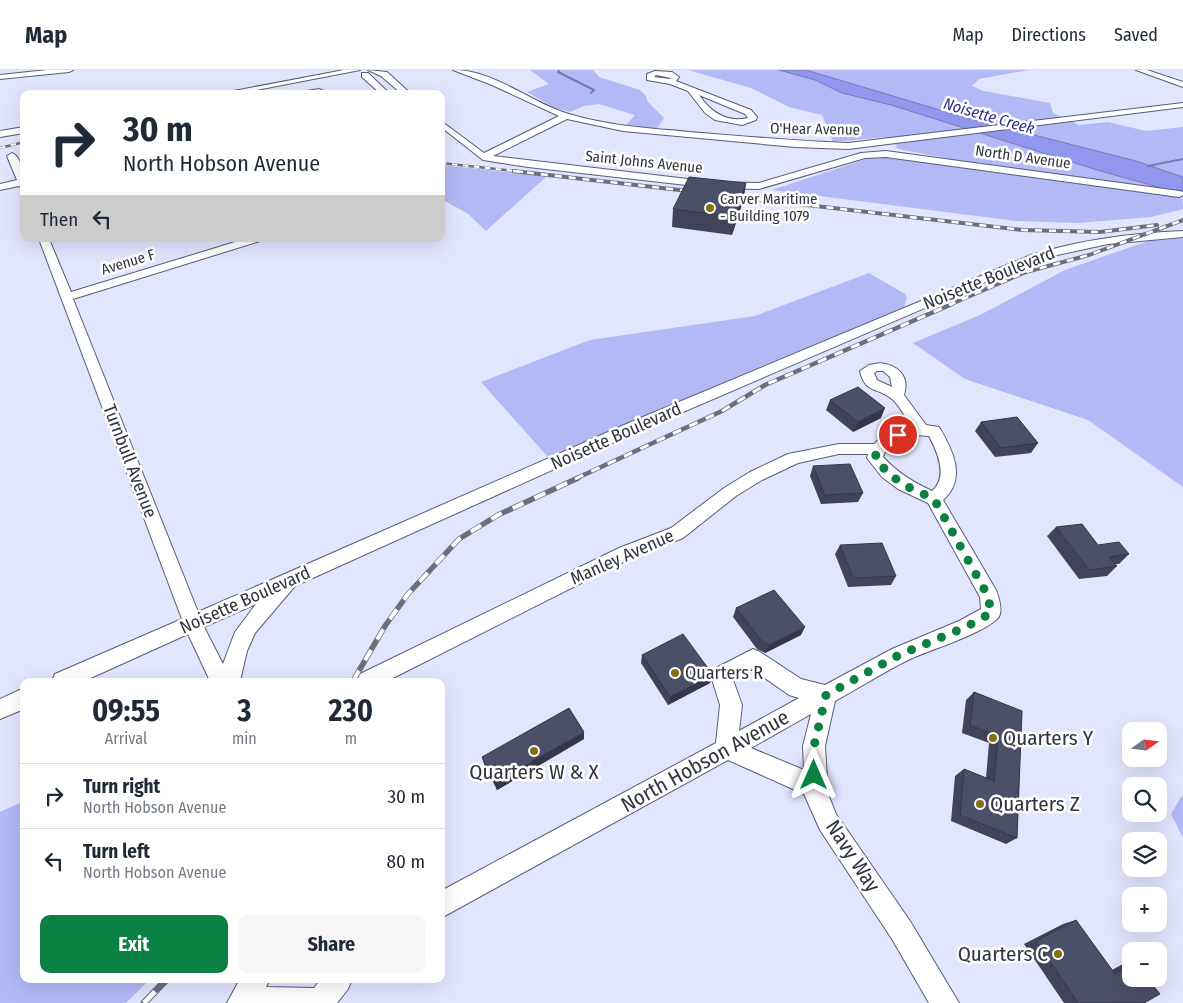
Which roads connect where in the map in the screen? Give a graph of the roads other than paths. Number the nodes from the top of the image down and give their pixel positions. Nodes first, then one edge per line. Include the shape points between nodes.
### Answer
1 (69, 70) edge
2 (356, 70) edge
3 (457, 70) edge
4 (1140, 70) edge
5 (369, 73) edge
6 (3, 75) edge
7 (672, 82) dead end
8 (1183, 85) edge
9 (258, 90) edge
10 (383, 90) edge
11 (402, 90) edge
12 (691, 90) junction
13 (713, 98) junction
14 (699, 101) junction
15 (1183, 105) edge
16 (566, 116) junction
17 (723, 122) junction
18 (445, 126) edge
19 (20, 131) edge
20 (0, 134) edge
21 (720, 138) junction
22 (848, 146) junction
23 (864, 155) junction
24 (12, 156) dead end
25 (484, 157) junction
26 (20, 176) edge
27 (20, 184) edge
28 (0, 187) edge
29 (1179, 194) dead end
30 (1183, 234) edge
31 (45, 242) edge
32 (246, 242) edge
33 (66, 297) junction
34 (896, 395) dead end
35 (921, 428) junction
36 (877, 449) junction
37 (934, 499) junction
38 (293, 579) junction
39 (193, 623) junction
40 (69, 678) edge
41 (219, 678) edge
42 (231, 678) edge
43 (373, 678) edge
44 (826, 695) junction
45 (20, 700) edge
46 (0, 709) edge
47 (726, 748) junction
48 (815, 787) junction
49 (445, 903) edge
50 (335, 983) edge
51 (247, 994) edge
52 (321, 1002) edge
53 (945, 1003) edge

1 - 6 street
2 - 9 street
3 - 16 street, O'Hear Avenue via 495,83
4 - 8 street
5 - 10 street
5 - 11 street via 384,74
7 - 12 street
12 - 13 street
12 - 14 street
13 - 14 street
13 - 17 street via 753,117 748,122
14 - 17 street via 708,114
15 - 22 street, O'Hear Avenue
16 - 21 street, O'Hear Avenue via 644,131
16 - 25 street
17 - 21 street
18 - 25 street, Saint Johns Avenue
19 - 20 street
21 - 22 street, O'Hear Avenue
22 - 23 street
23 - 25 street, Saint Johns Avenue via 759,186 713,185
23 - 29 street, North D Avenue via 886,154
24 - 26 street
27 - 28 street
30 - 38 street, Noisette Boulevard via 1144,236 1063,248 1035,257 636,426
31 - 33 street, Turnbull Avenue
32 - 33 street, Avenue F
33 - 39 street, Turnbull Avenue
34 - 35 street
35 - 36 street via 888,439
35 - 37 street via 934,431 946,452 947,483 943,493
36 - 37 street via 875,458 888,473 904,485
36 - 43 street, Manley Avenue via 838,450 794,458 730,492 677,533 625,553
37 - 44 street, North Hobson Avenue via 988,596 991,613 899,655
38 - 39 street, Noisette Boulevard
38 - 42 street via 247,628 238,646
39 - 40 street, Noisette Boulevard
39 - 41 street, Turnbull Avenue
44 - 47 street, North Hobson Avenue
44 - 47 street via 796,688 752,658 721,676 731,705
44 - 48 street, Navy Way via 814,746
45 - 46 street
47 - 48 street
47 - 49 street, North Hobson Avenue
48 - 53 street, Navy Way via 828,822 901,930
50 - 52 street
51 - 52 street

